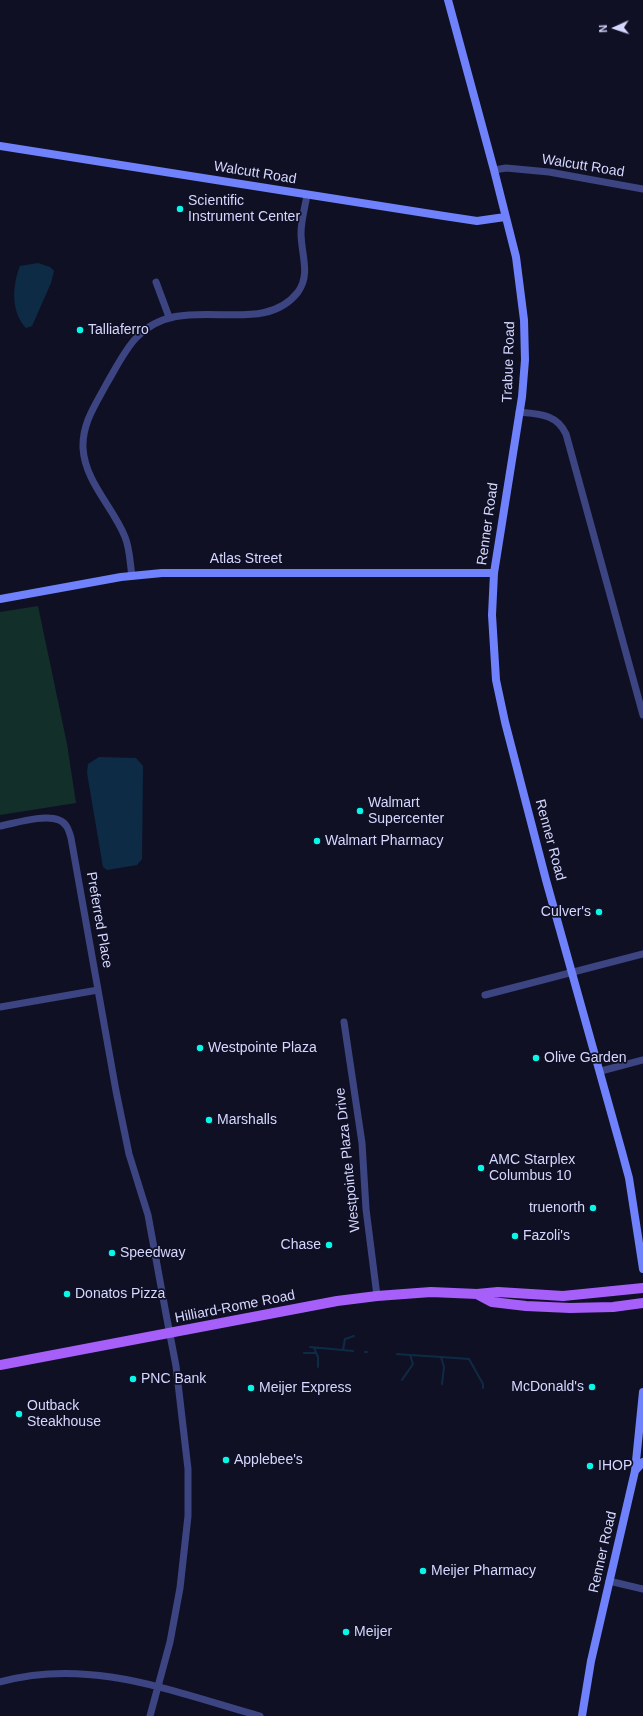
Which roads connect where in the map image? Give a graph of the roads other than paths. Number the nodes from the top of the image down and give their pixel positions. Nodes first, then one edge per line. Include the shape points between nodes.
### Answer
1 (448, 0) edge
2 (0, 146) edge
3 (494, 170) junction
4 (643, 189) edge
5 (307, 195) junction
6 (505, 217) junction
7 (156, 282) dead end
8 (169, 318) junction
9 (519, 412) junction
10 (494, 573) junction
11 (132, 576) junction
12 (0, 599) edge
13 (643, 715) edge
14 (0, 826) edge
15 (643, 954) edge
16 (573, 971) junction
17 (98, 990) junction
18 (484, 995) dead end
19 (0, 1007) edge
20 (344, 1022) dead end
21 (643, 1060) edge
22 (601, 1071) junction
23 (643, 1269) edge
24 (643, 1288) edge
25 (477, 1294) junction
26 (377, 1296) junction
27 (643, 1303) edge
28 (170, 1333) junction
29 (0, 1365) edge
30 (643, 1392) edge
31 (640, 1434) junction
32 (643, 1443) edge
33 (643, 1462) edge
34 (634, 1470) junction
35 (610, 1582) junction
36 (643, 1589) edge
37 (0, 1682) edge
38 (158, 1687) junction
39 (150, 1716) edge
40 (260, 1716) edge
41 (582, 1716) edge

1 - 3 main road, Trabue Road
2 - 5 main road, Walcutt Road
3 - 4 street, Walcutt Road via 506,168 550,172
3 - 6 main road, Trabue Road
5 - 6 main road, Walcutt Road via 477,221
5 - 8 street via 301,233 304,279 290,301 278,310 263,313 185,314
6 - 9 main road, Trabue Road via 516,257 524,320 525,360
7 - 8 street
8 - 11 street via 156,323 136,337 89,415 85,431 83,447 86,464 125,537
9 - 10 main road, Renner Road
9 - 13 street, Trabue Road via 551,416 563,426
10 - 11 main road, Atlas Street via 202,572
10 - 16 main road, Renner Road via 492,615 496,680 546,880
11 - 12 main road, Atlas Street
14 - 17 street, Preferred Place via 49,818 60,820 68,827
15 - 16 street
16 - 18 street
16 - 22 main road, Renner Road
17 - 19 street, Preferred Place
17 - 28 street via 125,1139 148,1214
20 - 26 street, Westpointe Plaza Drive via 362,1143 366,1209
21 - 22 street
22 - 23 main road, Renner Road via 629,1178
24 - 25 main road, Hilliard-Rome Road via 563,1296 498,1292
25 - 26 main road, Hilliard-Rome Road via 431,1292
25 - 27 main road, Hilliard-Rome Road via 492,1302 526,1306 613,1307
26 - 28 main road, Hilliard-Rome Road
28 - 29 main road, Hilliard-Rome Road
28 - 38 street via 188,1469 188,1516 176,1617
30 - 31 main road, Renner Road
31 - 32 main road
31 - 34 main road, Renner Road
33 - 34 main road
34 - 35 main road, Renner Road
35 - 36 street
35 - 41 main road, Renner Road via 591,1661
37 - 38 street via 36,1675 75,1673 112,1676
38 - 39 street
38 - 40 street

